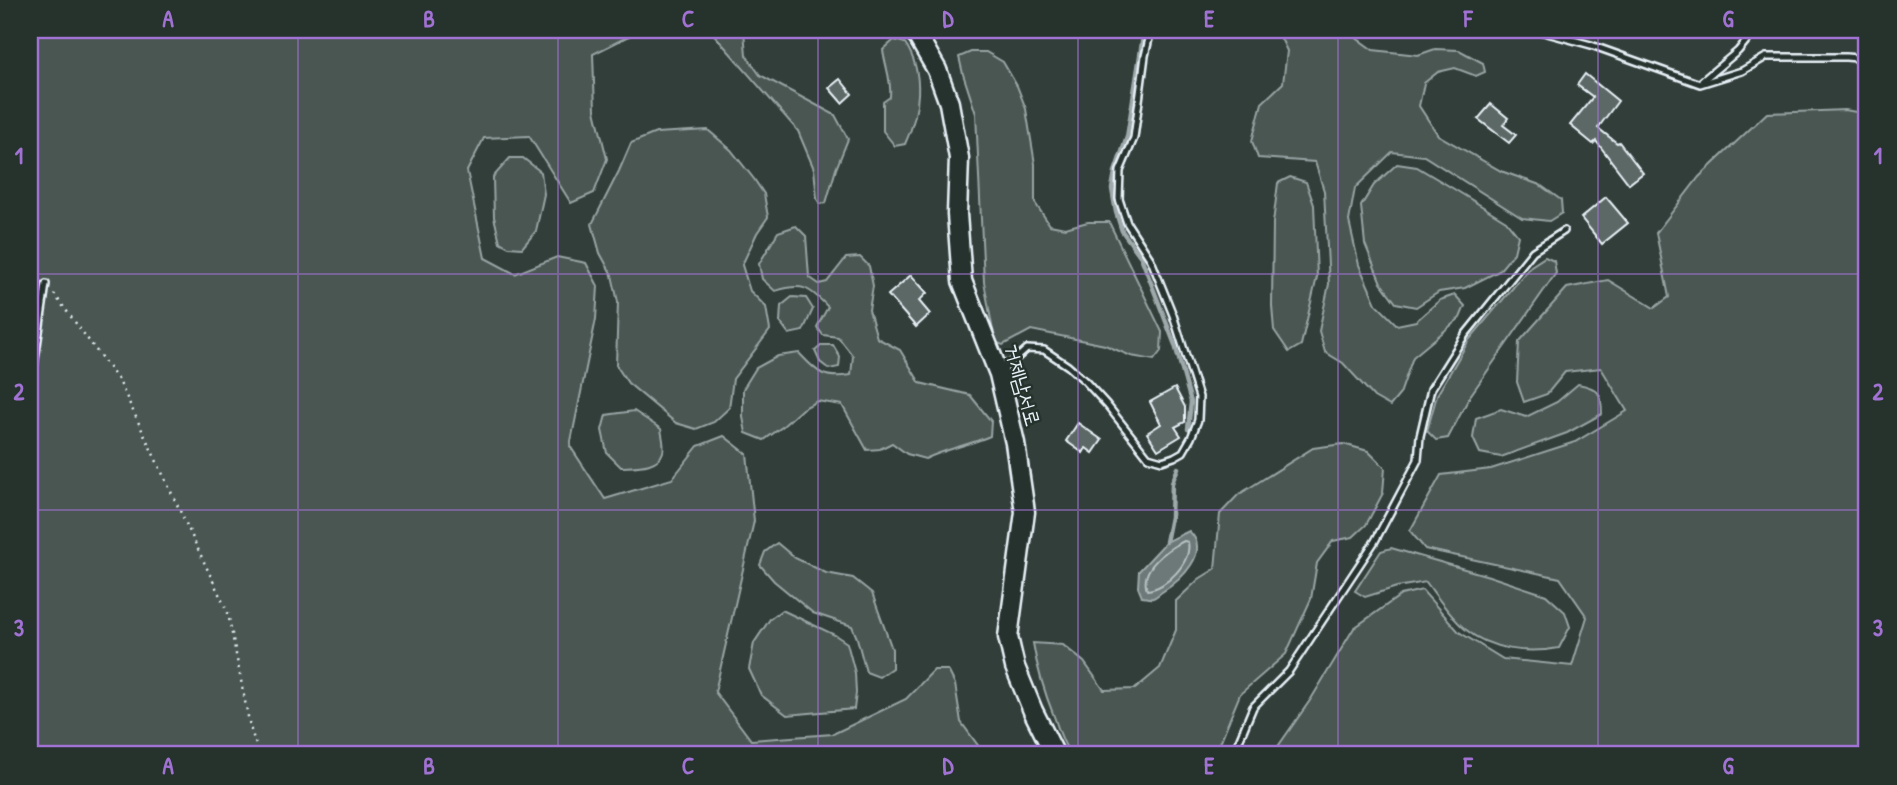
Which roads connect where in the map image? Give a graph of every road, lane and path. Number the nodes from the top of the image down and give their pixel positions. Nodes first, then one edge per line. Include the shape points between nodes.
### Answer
1 (914, 30) edge
2 (1152, 30) edge
3 (1536, 30) edge
4 (1755, 30) edge
5 (1867, 59) edge
6 (1700, 83) junction
7 (1564, 231) dead end
8 (30, 274) edge
9 (46, 284) junction
10 (999, 374) junction
11 (30, 394) edge
12 (259, 755) edge
13 (1055, 755) edge
14 (1233, 755) edge

1 - 10 main road, 거제남서로 via 937,71 948,103 959,158 962,281
2 - 10 lane via 1134,138 1120,171 1119,199 1174,316 1199,397 1191,438 1174,457 1162,461 1148,457 1085,381 1044,350 1027,349
3 - 6 lane
4 - 6 lane
5 - 6 lane via 1766,57 1742,71
7 - 14 lane via 1533,251 1465,335 1431,389 1419,460 1375,541 1289,671 1253,707
8 - 9 path
9 - 11 lane
9 - 12 path via 119,381 228,613
10 - 13 main road, 거제남서로 via 1025,512 1008,637 1015,667

